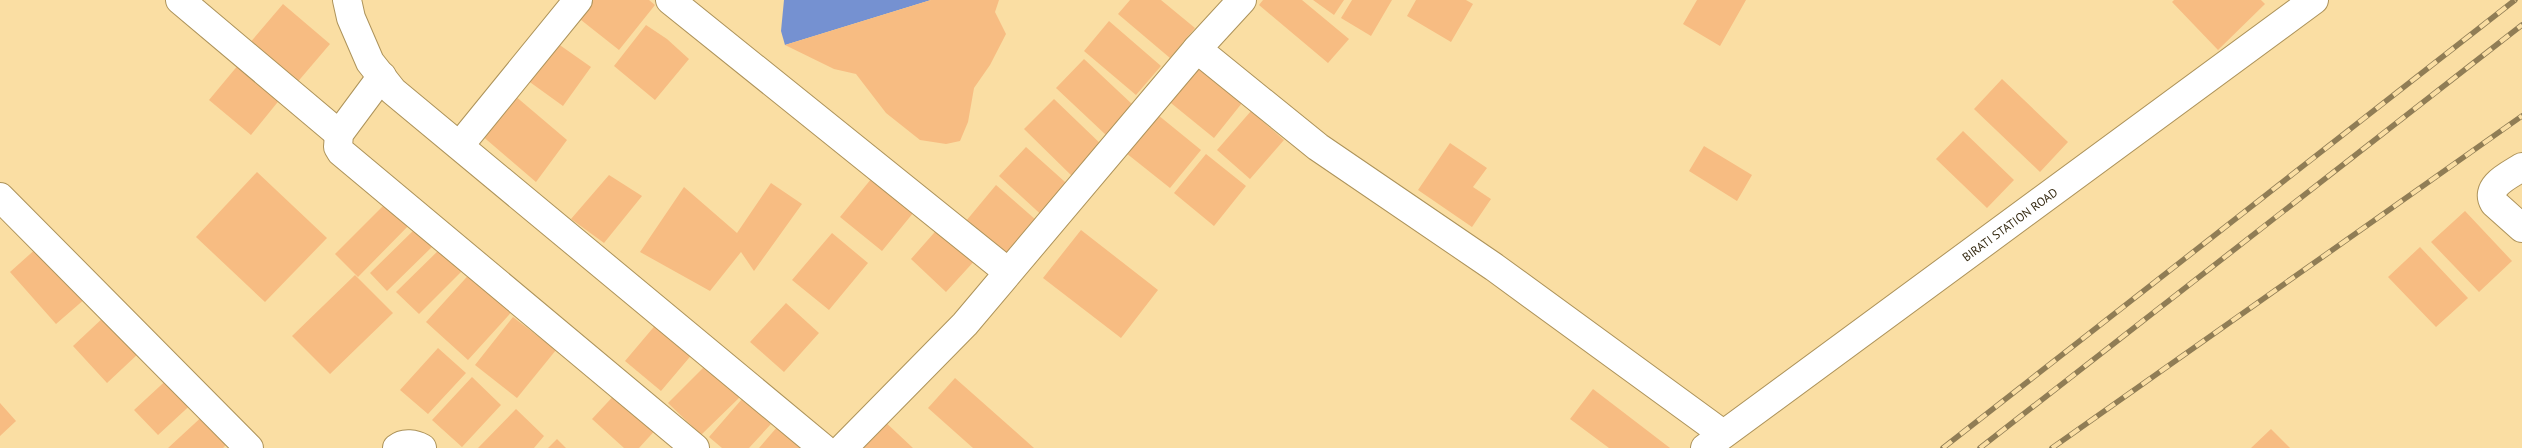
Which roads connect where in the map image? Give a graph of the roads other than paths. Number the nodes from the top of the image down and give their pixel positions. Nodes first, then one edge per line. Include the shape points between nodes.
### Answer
1 (180, 0) edge
2 (346, 0) edge
3 (578, 0) edge
4 (670, 0) edge
5 (1242, 0) edge
6 (2314, 0) edge
7 (1197, 49) junction
8 (382, 76) junction
9 (339, 134) junction
10 (460, 145) junction
11 (2522, 167) edge
12 (0, 197) edge
13 (2522, 228) edge
14 (1008, 272) junction
15 (1714, 441) edge
16 (249, 448) edge
17 (397, 448) edge
18 (422, 448) edge
19 (696, 448) edge
20 (823, 448) edge
21 (843, 448) edge

1 - 9 street
2 - 8 street via 370,62
3 - 10 street
4 - 14 street
5 - 7 street
6 - 15 street, BIRATI STATION ROAD
7 - 14 street
7 - 15 street via 1318,147 1494,267
8 - 9 street
8 - 10 street via 393,91
9 - 19 street via 337,141 341,152
10 - 20 street
11 - 13 street via 2499,182 2491,198
12 - 16 street
14 - 21 street via 964,324
17 - 18 street via 409,444

